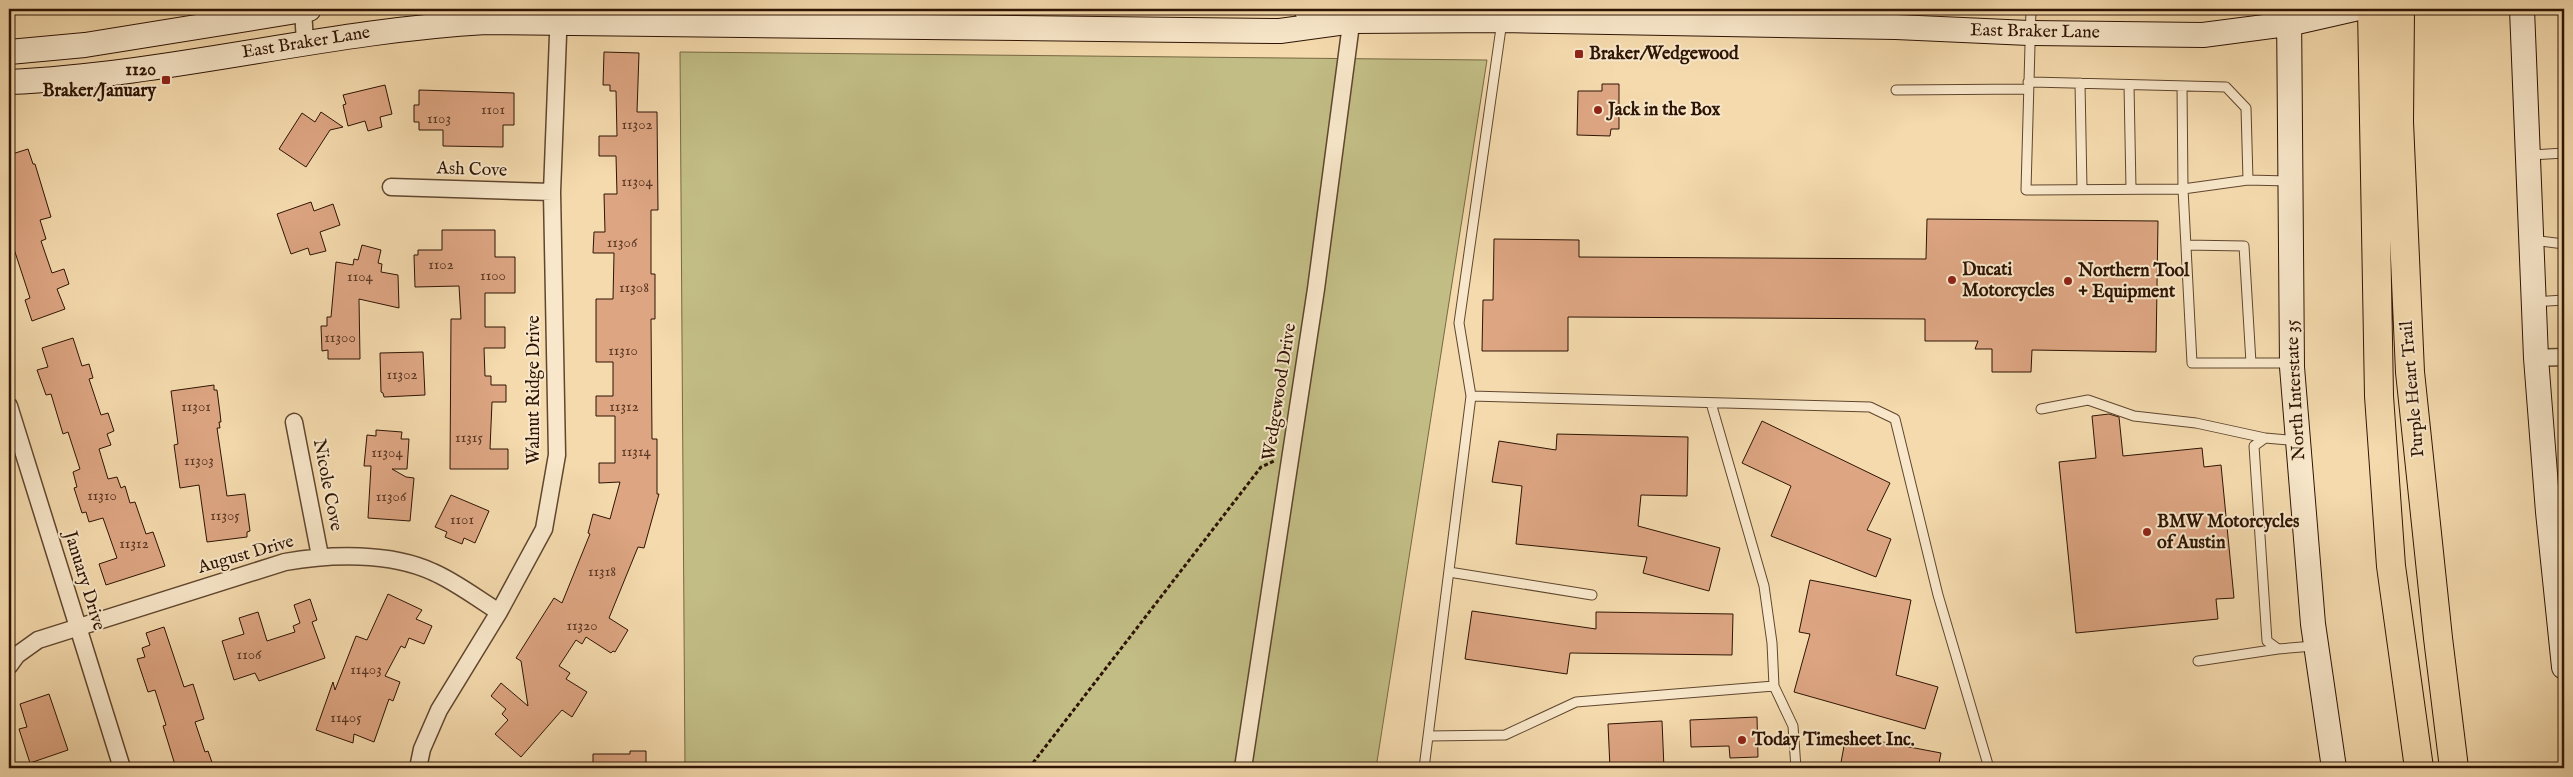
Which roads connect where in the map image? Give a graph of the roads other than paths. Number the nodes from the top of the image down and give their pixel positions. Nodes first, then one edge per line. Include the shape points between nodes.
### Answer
1 (305, 9) edge
2 (1306, 9) edge
3 (2031, 9) edge
4 (2372, 9) edge
5 (2400, 9) edge
6 (2522, 9) edge
7 (2343, 12) edge
8 (559, 15) edge
9 (1354, 15) edge
10 (2288, 16) edge
11 (1799, 17) edge
12 (1502, 20) junction
13 (2028, 33) junction
14 (305, 43) junction
15 (9, 52) edge
16 (9, 82) edge
17 (2080, 83) junction
18 (2129, 85) junction
19 (2028, 86) junction
20 (2182, 86) junction
21 (1896, 90) dead end
22 (2564, 153) edge
23 (2528, 155) junction
24 (2248, 180) junction
25 (2290, 181) junction
26 (391, 187) dead end
27 (2082, 189) junction
28 (2131, 189) junction
29 (2183, 189) junction
30 (552, 192) junction
31 (2531, 240) junction
32 (2564, 244) edge
33 (2186, 245) junction
34 (2564, 300) edge
35 (2534, 302) junction
36 (2536, 358) junction
37 (2564, 358) edge
38 (2292, 362) junction
39 (2251, 363) junction
40 (1471, 396) junction
41 (1711, 402) junction
42 (9, 406) edge
43 (2041, 409) dead end
44 (294, 422) dead end
45 (2265, 438) junction
46 (2298, 441) junction
47 (320, 556) junction
48 (1449, 572) junction
49 (2560, 580) edge
50 (1592, 595) dead end
51 (499, 612) junction
52 (77, 626) junction
53 (2316, 646) junction
54 (2278, 649) junction
55 (2198, 661) dead end
56 (9, 666) edge
57 (2564, 667) edge
58 (1774, 686) junction
59 (1428, 736) junction
60 (122, 768) edge
61 (418, 768) edge
62 (1243, 768) edge
63 (1424, 768) edge
64 (1796, 768) edge
65 (1989, 768) edge
66 (2334, 768) edge
67 (2419, 768) edge
68 (2454, 768) edge

1 - 14 street
1 - 15 main road, East Braker Lane via 85,45
2 - 9 main road, East Braker Lane
3 - 13 lane
4 - 67 highway, Purple Heart Trail via 2379,396 2391,566
5 - 68 highway, Purple Heart Trail via 2399,122 2410,372
6 - 23 main road
7 - 10 main road, East Braker Lane
8 - 9 main road, East Braker Lane via 1280,31
8 - 14 main road, East Braker Lane via 433,25
8 - 30 street, Walnut Ridge Drive
9 - 12 main road, East Braker Lane
9 - 62 street, Wedgewood Drive
10 - 13 main road, East Braker Lane via 2203,34
10 - 25 main road, North Interstate 35
11 - 12 main road, East Braker Lane
11 - 13 main road, East Braker Lane
12 - 40 lane via 1459,323
13 - 19 lane
14 - 16 main road, East Braker Lane via 97,75
17 - 18 lane
17 - 19 lane
17 - 27 lane
18 - 20 lane
18 - 28 lane
19 - 21 lane
19 - 27 lane via 2026,190
20 - 24 lane via 2226,87 2246,108
20 - 29 lane
22 - 23 lane
23 - 31 main road
24 - 25 lane
24 - 29 lane
25 - 38 main road, North Interstate 35
26 - 30 street, Ash Cove
27 - 28 lane
28 - 29 lane
29 - 33 lane
30 - 51 street, Walnut Ridge Drive via 557,455 544,529
31 - 32 lane
31 - 35 main road
33 - 39 lane via 2244,246
33 - 39 lane via 2192,363
34 - 35 lane
35 - 36 main road
36 - 37 street
36 - 49 main road
38 - 39 lane
38 - 46 main road, North Interstate 35
40 - 41 lane
40 - 48 lane
41 - 58 lane via 1764,586
41 - 65 lane via 1870,407 1895,419 1938,595
42 - 52 street, January Drive
43 - 45 lane via 2088,400 2134,416 2196,423
44 - 47 street, Nicole Cove
45 - 46 lane
45 - 54 lane via 2254,446 2267,641
46 - 53 main road, North Interstate 35
47 - 51 street, August Drive via 361,557 433,572
47 - 52 street, August Drive via 285,562
48 - 50 lane
48 - 59 lane
49 - 57 main road
51 - 61 street, Walnut Ridge Drive via 439,710 422,749
52 - 56 street, August Drive via 38,640 17,655
52 - 60 street, January Drive
53 - 54 lane
53 - 66 main road, North Interstate 35
54 - 55 lane
58 - 59 lane via 1576,702 1505,735
58 - 64 lane via 1793,726
59 - 63 lane

